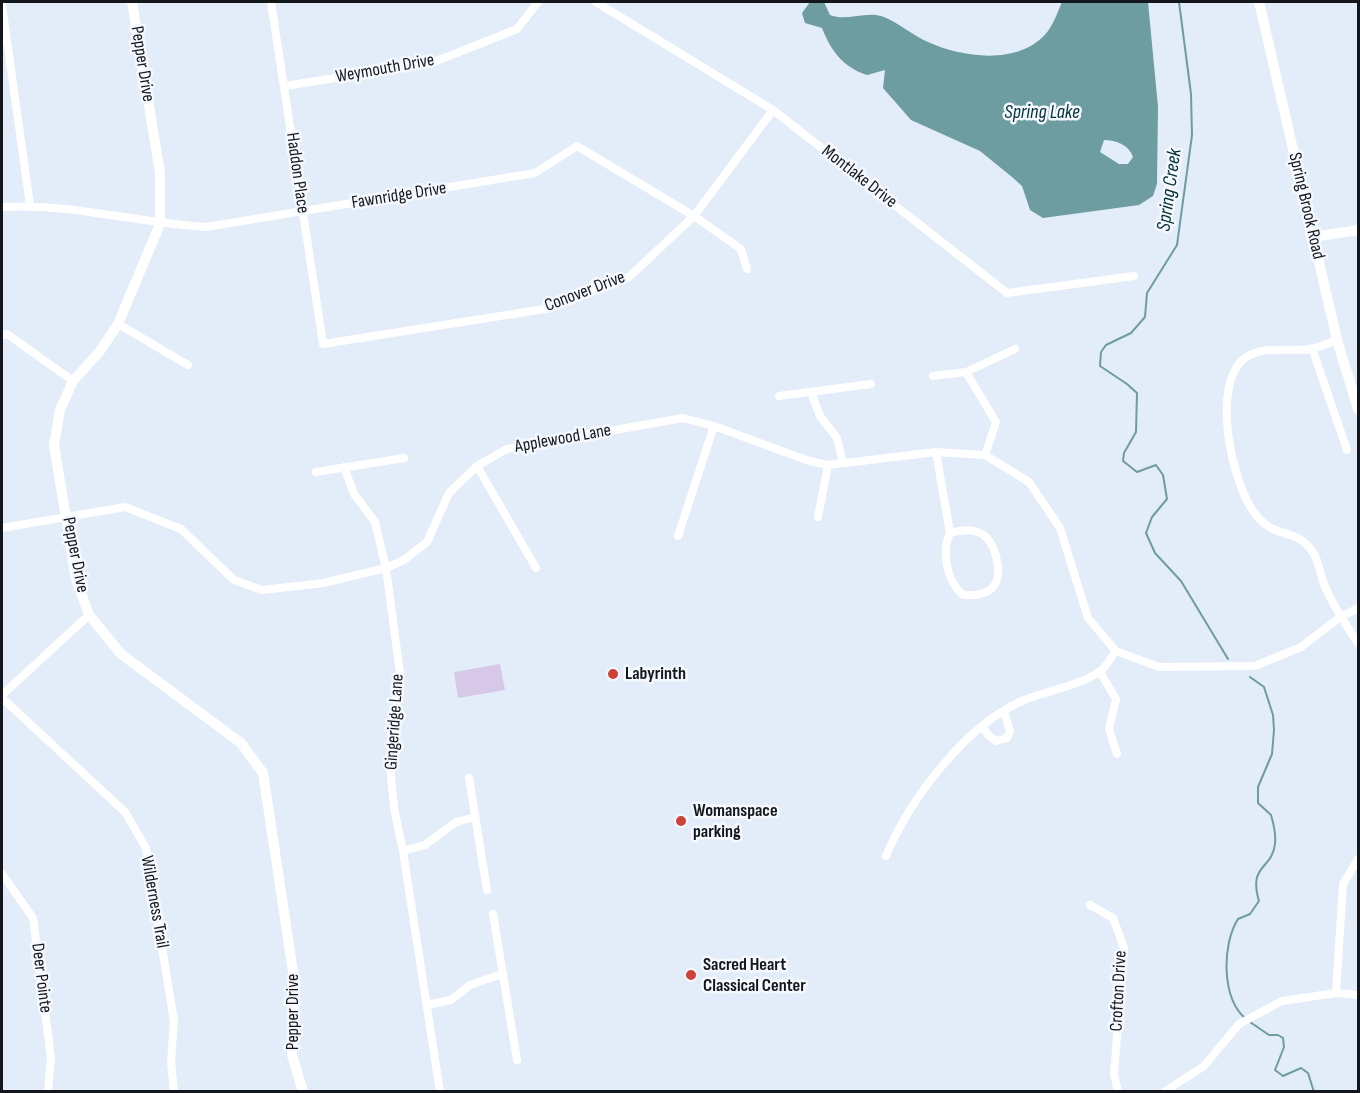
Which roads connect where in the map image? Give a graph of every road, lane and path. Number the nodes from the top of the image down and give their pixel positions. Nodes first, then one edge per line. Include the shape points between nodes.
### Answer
1 (132, 2) edge
2 (271, 2) edge
3 (538, 2) edge
4 (596, 2) edge
5 (1259, 2) edge
6 (2, 5) edge
7 (285, 86) junction
8 (773, 110) junction
9 (30, 205) junction
10 (2, 207) edge
11 (302, 212) junction
12 (694, 216) junction
13 (160, 224) junction
14 (1359, 230) edge
15 (1313, 237) junction
16 (747, 269) dead end
17 (1134, 276) dead end
18 (118, 324) junction
19 (2, 335) edge
20 (1337, 340) junction
21 (323, 344) joint
22 (1312, 348) junction
23 (1015, 350) dead end
24 (188, 365) dead end
25 (966, 372) junction
26 (933, 376) dead end
27 (73, 381) junction
28 (871, 384) dead end
29 (811, 392) junction
30 (779, 396) dead end
31 (1359, 409) edge
32 (714, 426) junction
33 (1347, 450) dead end
34 (936, 452) junction
35 (985, 455) junction
36 (404, 458) dead end
37 (843, 463) junction
38 (828, 465) junction
39 (477, 466) junction
40 (344, 467) junction
41 (316, 472) dead end
42 (67, 515) junction
43 (818, 516) dead end
44 (2, 528) edge
45 (950, 533) junction
46 (678, 536) dead end
47 (386, 568) junction
48 (536, 568) dead end
49 (1359, 608) edge
50 (89, 615) junction
51 (1339, 618) junction
52 (1359, 643) edge
53 (1116, 651) junction
54 (1100, 672) junction
55 (2, 696) edge
56 (1004, 712) junction
57 (982, 727) junction
58 (1117, 754) dead end
59 (469, 778) dead end
60 (475, 817) junction
61 (403, 850) junction
62 (886, 856) dead end
63 (1359, 859) edge
64 (2, 874) edge
65 (487, 890) dead end
66 (1090, 905) dead end
67 (493, 914) dead end
68 (502, 974) junction
69 (1336, 993) junction
70 (1359, 994) edge
71 (427, 1005) junction
72 (517, 1060) dead end
73 (48, 1092) edge
74 (174, 1092) edge
75 (303, 1092) edge
76 (440, 1092) edge
77 (1118, 1092) edge
78 (1164, 1092) edge

1 - 13 street, Pepper Drive via 160,173
2 - 7 street, Haddon Place
3 - 7 street, Weymouth Drive via 518,29 434,62
4 - 8 street, Montlake Drive
5 - 15 street, Spring Brook Road
6 - 9 street
7 - 11 street, Haddon Place
8 - 12 street, Conover Drive
8 - 17 street, Montlake Drive via 1007,293
9 - 10 street, Fawnridge Drive
9 - 13 street, Fawnridge Drive
11 - 12 street, Fawnridge Drive via 536,173 578,146
11 - 13 street, Fawnridge Drive via 206,227
11 - 21 street, Haddon Place
12 - 16 street, Fawnridge Drive via 741,249
12 - 21 street, Conover Drive via 628,277 551,308
13 - 18 street, Pepper Drive
14 - 15 street
15 - 20 street, Spring Brook Road
18 - 24 street
18 - 27 street, Pepper Drive
19 - 27 street via 7,334
20 - 22 street
20 - 31 street, Spring Brook Road
22 - 33 street
22 - 51 street via 1264,351 1235,366 1228,387 1227,427 1233,466 1254,514 1270,530 1292,535 1309,547
23 - 25 street
25 - 26 street
25 - 35 street via 996,422
27 - 42 street, Pepper Drive via 60,410 54,445
28 - 29 street
29 - 30 street
29 - 37 street via 820,416 837,438
32 - 38 street, Applewood Lane
32 - 39 street, Applewood Lane via 683,418 507,448
32 - 46 street
34 - 35 street, Applewood Lane
34 - 37 street, Applewood Lane
34 - 45 street
35 - 53 street, Applewood Lane via 1029,482 1060,528 1088,618
36 - 40 street
37 - 38 street, Applewood Lane
38 - 43 street
39 - 47 street, Applewood Lane via 449,493 428,542
39 - 48 street
40 - 41 street
40 - 47 street, Gingeridge Lane via 354,494 375,522
42 - 44 street, Applewood Lane
42 - 47 street, Applewood Lane via 125,507 161,519 181,530 234,580 262,590 323,583
42 - 50 street, Pepper Drive via 76,579
45 - 45 street via 946,552 950,578 956,588 963,595 987,593 999,578 994,545 979,532
47 - 61 street, Gingeridge Lane via 400,673 390,765
49 - 51 street, Applewood Lane
50 - 55 street
50 - 75 street, Pepper Drive via 121,654 241,743 263,773 296,985 292,1055
51 - 52 street
51 - 53 street, Applewood Lane via 1301,647 1255,666 1159,667
53 - 54 street
54 - 56 street via 1021,701
54 - 58 street via 1116,699 1109,729
55 - 74 street, Wilderness Trail via 125,812 146,848 174,1021
56 - 57 street
56 - 57 street via 1010,731 1007,738 996,741
57 - 62 street via 914,802
59 - 60 street
60 - 61 street via 456,822 425,845
60 - 65 street
61 - 71 street, Gingeridge Lane
63 - 69 street via 1344,884
64 - 73 street, Deer Pointe via 33,918 51,1058
66 - 77 street, Crofton Drive via 1113,918 1124,948 1114,1074
67 - 68 street
68 - 71 street via 470,985 451,1000
68 - 72 street
69 - 70 street
69 - 78 street via 1282,1001 1252,1017 1204,1066
71 - 76 street, Gingeridge Lane

